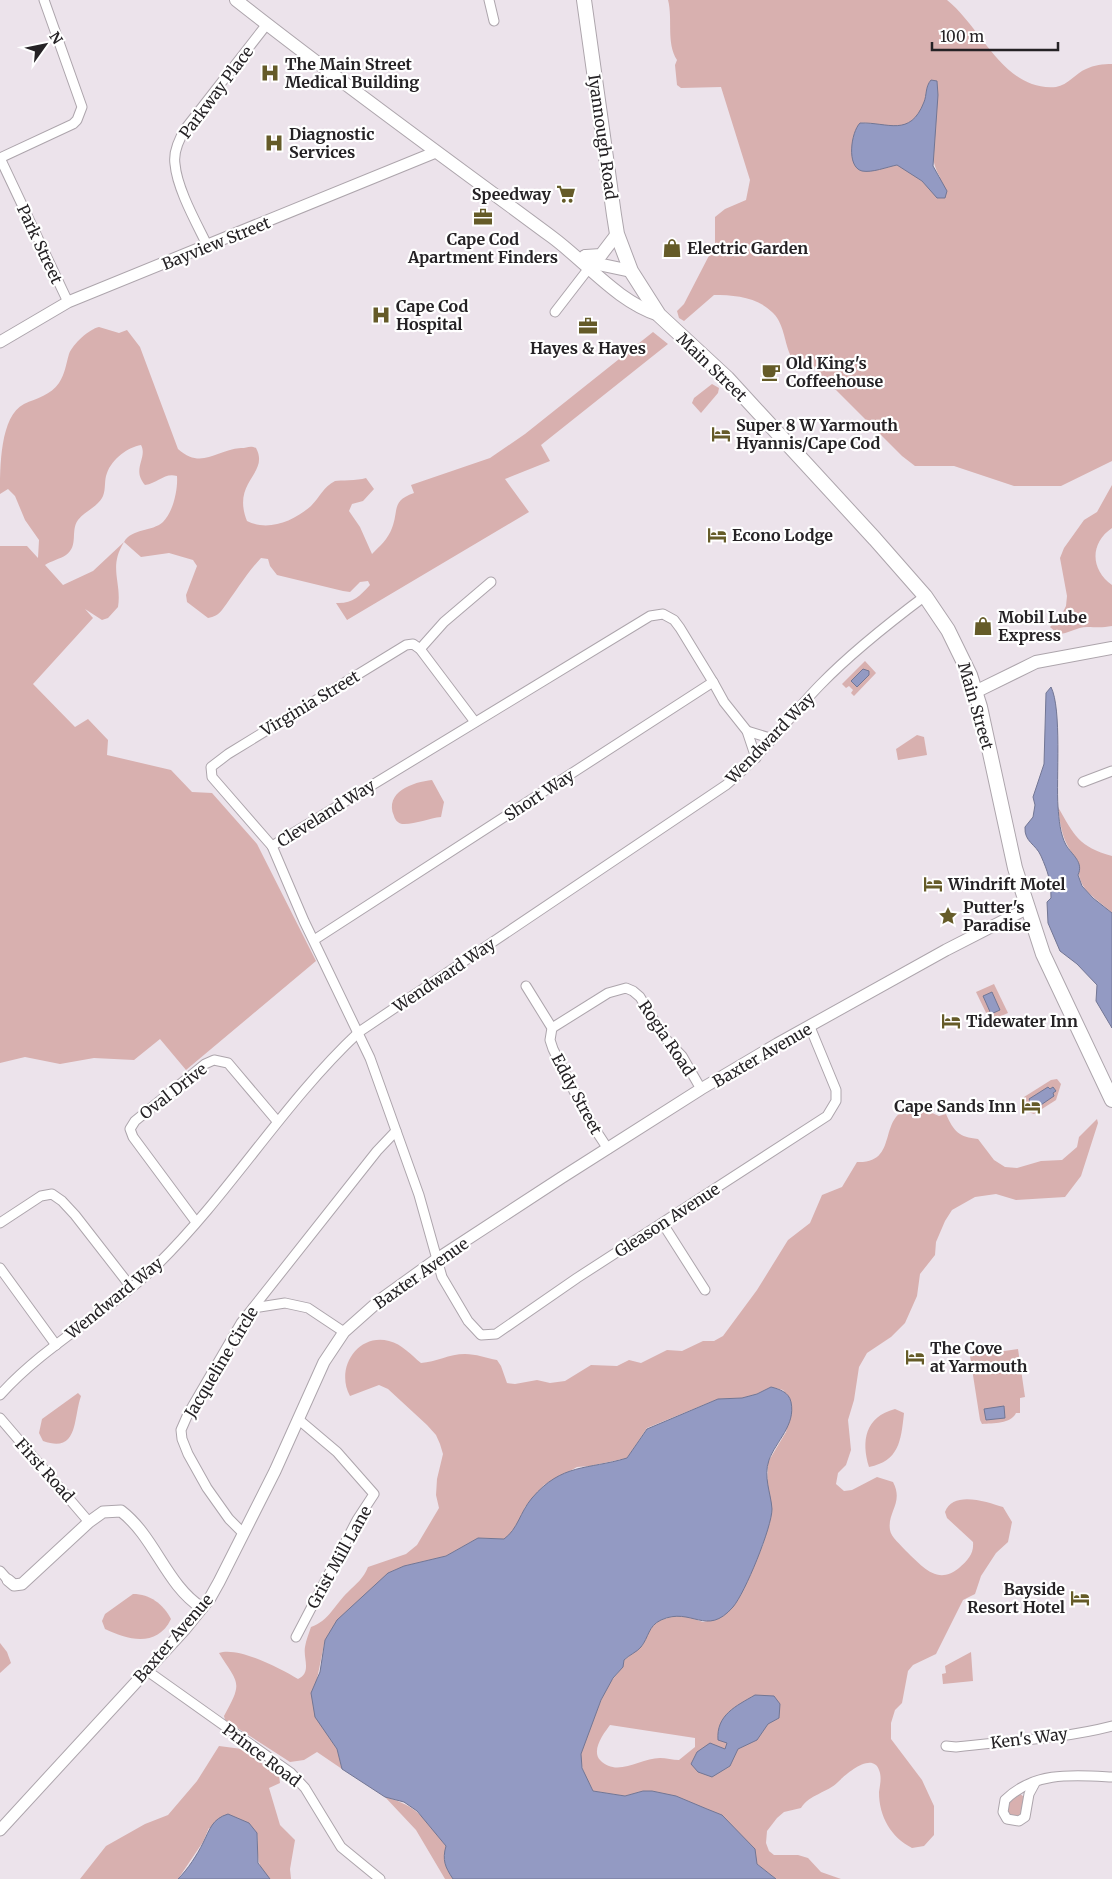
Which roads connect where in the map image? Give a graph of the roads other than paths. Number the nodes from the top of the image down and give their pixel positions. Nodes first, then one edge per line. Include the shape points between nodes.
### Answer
1 (44, 0) edge
2 (236, 0) edge
3 (489, 0) edge
4 (584, 0) edge
5 (494, 21) dead end
6 (267, 24) junction
7 (436, 152) junction
8 (0, 158) edge
9 (617, 234) junction
10 (208, 247) junction
11 (588, 262) junction
12 (631, 271) junction
13 (68, 302) junction
14 (555, 312) dead end
15 (659, 315) junction
16 (0, 342) edge
17 (491, 582) dead end
18 (925, 596) junction
19 (1112, 648) edge
20 (420, 649) junction
21 (713, 682) junction
22 (975, 692) junction
23 (475, 722) junction
24 (747, 731) junction
25 (773, 739) junction
26 (756, 758) junction
27 (1112, 771) edge
28 (1083, 782) dead end
29 (272, 846) junction
30 (1028, 908) junction
31 (314, 940) junction
32 (526, 986) dead end
33 (810, 1027) junction
34 (552, 1028) junction
35 (359, 1032) junction
36 (701, 1089) junction
37 (1112, 1100) edge
38 (277, 1121) junction
39 (396, 1131) junction
40 (608, 1149) junction
41 (196, 1222) junction
42 (0, 1223) edge
43 (662, 1224) junction
44 (437, 1259) junction
45 (0, 1268) edge
46 (131, 1286) junction
47 (705, 1290) dead end
48 (253, 1308) junction
49 (344, 1332) junction
50 (496, 1334) joint
51 (56, 1345) junction
52 (0, 1395) edge
53 (0, 1418) edge
54 (298, 1419) junction
55 (89, 1522) junction
56 (243, 1533) junction
57 (4, 1575) edge
58 (202, 1608) junction
59 (296, 1636) dead end
60 (146, 1670) junction
61 (1112, 1726) edge
62 (946, 1746) dead end
63 (1112, 1777) edge
64 (1036, 1781) junction
65 (0, 1830) edge
66 (380, 1879) edge

1 - 8 street, Park Street via 82,107 81,112 73,124
2 - 6 main road, Main Street
3 - 5 street
4 - 9 main road, Iyannough Road
6 - 7 main road, Main Street
6 - 10 street, Parkway Place via 186,128 177,146 174,158 176,173
7 - 10 street, Bayview Street
7 - 11 main road, Main Street
8 - 13 street, Park Street
9 - 11 main road via 601,255
9 - 12 main road, Iyannough Road
10 - 13 street, Bayview Street
11 - 12 main road, Main Street
11 - 14 street
11 - 15 main road, Main Street via 641,309
12 - 15 main road, Main Street
13 - 16 street, Bayview Street
15 - 18 main road, Main Street via 727,378
17 - 20 street via 444,622
18 - 22 main road, Main Street via 960,653
18 - 25 street, Wendward Way via 847,658
19 - 22 main road via 1036,662
20 - 23 street
20 - 29 street, Virginia Street via 413,644 406,645 211,767 217,784
21 - 23 street, Cleveland Way via 674,620 658,613 637,622
21 - 24 street
21 - 31 street, Short Way
22 - 30 main road, Main Street via 1011,851
23 - 29 street, Cleveland Way
24 - 25 street
24 - 26 street
25 - 26 street, Wendward Way
26 - 35 street, Wendward Way via 726,785
27 - 28 street
29 - 31 street, Cleveland Way
30 - 33 street, Baxter Avenue
30 - 37 main road, Main Street via 1043,954
31 - 35 street, Cleveland Way
32 - 34 street, Eddy Street
33 - 36 street, Baxter Avenue
33 - 43 street, Gleason Avenue via 836,1090 835,1103 827,1116
34 - 36 street, Rogia Road via 618,988 633,991 664,1037 682,1056
34 - 40 street, Eddy Street via 550,1040 553,1050 587,1117
35 - 38 street, Wendward Way
35 - 39 street, Cleveland Way
36 - 40 street, Baxter Avenue
38 - 41 street, Wendward Way
38 - 41 street, Oval Drive via 228,1063 214,1060 135,1120 130,1128 133,1137
39 - 44 street, Cleveland Way
39 - 48 street, Jacqueline Circle
40 - 44 street, Baxter Avenue
41 - 46 street, Wendward Way via 158,1264
42 - 46 street via 41,1196 52,1194 75,1215
43 - 47 street
43 - 50 street, Gleason Avenue
44 - 49 street, Baxter Avenue via 380,1300
44 - 50 street, Cleveland Way via 442,1277 475,1330 481,1334
45 - 51 street
46 - 51 street, Wendward Way
48 - 49 street via 286,1303 308,1308
48 - 56 street, Jacqueline Circle via 241,1323 181,1430 188,1454 207,1488 228,1519
49 - 54 street, Baxter Avenue via 324,1362
51 - 52 street, Wendward Way via 22,1372
53 - 55 street, First Road
54 - 56 street, Baxter Avenue
54 - 59 street, Grist Mill Lane via 336,1452 374,1494
55 - 57 street via 22,1584 14,1585
55 - 58 street via 103,1512 121,1511 136,1526 188,1600
56 - 58 street, Baxter Avenue
58 - 60 street, Baxter Avenue
60 - 65 street, Baxter Avenue
60 - 66 street, Prince Road via 291,1773 305,1788 341,1847
61 - 62 street, Ken's Way via 1036,1738
63 - 64 street via 1069,1775
64 - 64 street via 1021,1787 1005,1800 1003,1812 1007,1819 1019,1821 1023,1818

